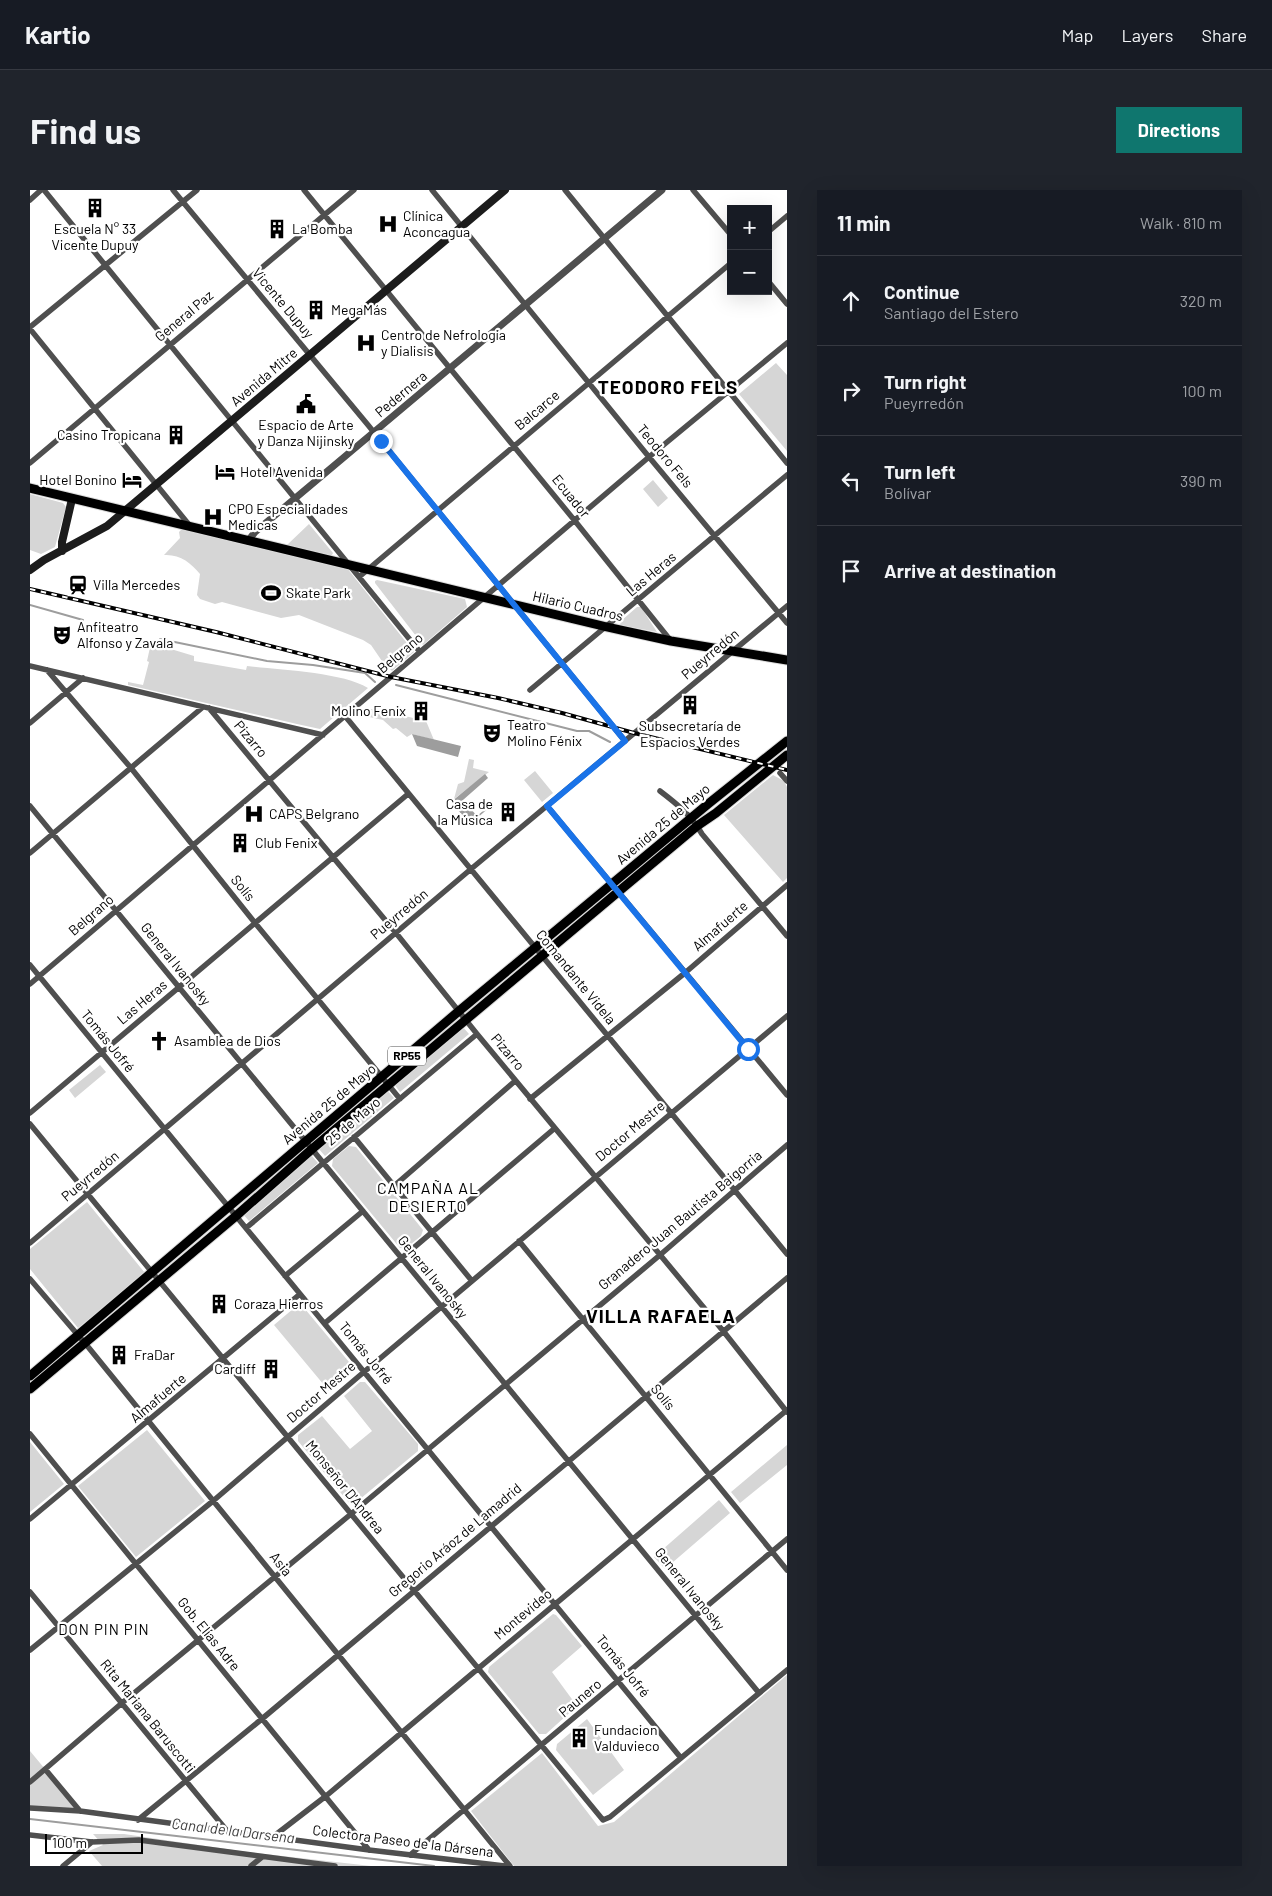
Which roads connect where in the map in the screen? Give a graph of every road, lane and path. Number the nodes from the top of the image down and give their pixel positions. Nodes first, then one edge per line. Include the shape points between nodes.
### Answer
1 (43, 190) edge
2 (173, 190) edge
3 (197, 190) edge
4 (304, 190) edge
5 (354, 190) edge
6 (432, 190) edge
7 (505, 190) edge
8 (565, 190) edge
9 (662, 190) edge
10 (693, 190) edge
11 (30, 200) edge
12 (183, 202) junction
13 (324, 215) junction
14 (787, 216) edge
15 (462, 226) junction
16 (772, 229) edge
17 (727, 230) edge
18 (604, 239) junction
19 (105, 266) junction
20 (727, 266) edge
21 (247, 280) junction
22 (772, 286) edge
23 (387, 292) junction
24 (787, 304) edge
25 (525, 305) junction
26 (667, 316) junction
27 (30, 328) edge
28 (787, 343) edge
29 (169, 345) junction
30 (310, 355) junction
31 (450, 369) junction
32 (588, 382) junction
33 (728, 392) junction
34 (94, 407) junction
35 (232, 420) junction
36 (374, 433) junction
37 (514, 446) junction
38 (649, 457) junction
39 (30, 463) edge
40 (787, 463) edge
41 (787, 475) edge
42 (155, 484) junction
43 (30, 488) edge
44 (72, 499) junction
45 (295, 499) junction
46 (123, 511) junction
47 (438, 511) junction
48 (575, 521) junction
49 (190, 526) junction
50 (715, 536) junction
51 (248, 541) junction
52 (62, 551) junction
53 (350, 565) junction
54 (30, 570) edge
55 (367, 570) junction
56 (359, 577) junction
57 (499, 587) junction
58 (485, 598) junction
59 (639, 600) junction
60 (514, 605) junction
61 (787, 606) edge
62 (779, 613) junction
63 (787, 623) edge
64 (607, 627) junction
65 (671, 640) junction
66 (733, 651) junction
67 (420, 652) junction
68 (787, 660) edge
69 (562, 664) junction
70 (30, 666) edge
71 (47, 670) junction
72 (83, 678) junction
73 (530, 690) dead end
74 (67, 692) junction
75 (206, 708) junction
76 (345, 716) junction
77 (30, 723) edge
78 (323, 735) junction
79 (625, 741) junction
80 (787, 741) edge
81 (787, 755) edge
82 (130, 768) junction
83 (780, 773) dead end
84 (270, 781) junction
85 (787, 781) edge
86 (660, 791) dead end
87 (408, 794) junction
88 (30, 806) edge
89 (547, 806) junction
90 (691, 818) junction
91 (697, 826) junction
92 (53, 834) junction
93 (193, 845) junction
94 (30, 853) edge
95 (333, 856) junction
96 (471, 869) junction
97 (612, 884) junction
98 (787, 885) edge
99 (618, 892) junction
100 (762, 906) junction
101 (116, 910) junction
102 (255, 923) junction
103 (396, 933) junction
104 (787, 936) edge
105 (535, 948) junction
106 (542, 957) junction
107 (30, 965) edge
108 (686, 972) junction
109 (39, 976) junction
110 (30, 984) edge
111 (179, 987) junction
112 (318, 999) junction
113 (459, 1011) junction
114 (787, 1016) edge
115 (466, 1020) junction
116 (477, 1034) junction
117 (608, 1036) junction
118 (748, 1049) junction
119 (101, 1053) junction
120 (241, 1063) junction
121 (382, 1078) junction
122 (515, 1081) junction
123 (388, 1085) junction
124 (787, 1095) edge
125 (400, 1099) junction
126 (530, 1099) junction
127 (671, 1112) junction
128 (30, 1113) edge
129 (30, 1124) edge
130 (555, 1128) junction
131 (165, 1129) junction
132 (354, 1137) junction
133 (309, 1145) junction
134 (787, 1145) edge
135 (323, 1163) junction
136 (595, 1177) junction
137 (394, 1186) junction
138 (735, 1191) junction
139 (88, 1194) junction
140 (230, 1207) junction
141 (363, 1211) junction
142 (236, 1216) junction
143 (246, 1228) junction
144 (432, 1232) junction
145 (519, 1241) junction
146 (30, 1243) edge
147 (787, 1254) edge
148 (660, 1255) junction
149 (401, 1258) junction
150 (152, 1272) junction
151 (285, 1276) junction
152 (787, 1278) edge
153 (30, 1279) edge
154 (159, 1280) junction
155 (472, 1281) junction
156 (300, 1294) junction
157 (441, 1306) junction
158 (583, 1319) junction
159 (325, 1324) junction
160 (724, 1332) junction
161 (77, 1335) junction
162 (84, 1343) junction
163 (224, 1359) junction
164 (364, 1372) junction
165 (30, 1376) edge
166 (505, 1384) junction
167 (30, 1389) edge
168 (646, 1397) junction
169 (787, 1411) edge
170 (149, 1422) junction
171 (30, 1434) edge
172 (288, 1437) junction
173 (429, 1448) junction
174 (569, 1462) junction
175 (709, 1475) junction
176 (71, 1485) junction
177 (213, 1501) junction
178 (351, 1514) junction
179 (30, 1519) edge
180 (492, 1526) junction
181 (787, 1539) edge
182 (633, 1540) junction
183 (772, 1552) junction
184 (135, 1563) junction
185 (787, 1570) edge
186 (275, 1576) junction
187 (414, 1590) junction
188 (30, 1592) edge
189 (555, 1603) junction
190 (696, 1616) junction
191 (58, 1627) junction
192 (198, 1640) junction
193 (30, 1650) edge
194 (338, 1654) junction
195 (479, 1668) junction
196 (787, 1670) edge
197 (619, 1682) junction
198 (759, 1693) junction
199 (122, 1703) junction
200 (263, 1718) junction
201 (402, 1732) junction
202 (542, 1746) junction
203 (682, 1758) junction
204 (44, 1769) junction
205 (186, 1781) junction
206 (30, 1782) edge
207 (326, 1796) junction
208 (30, 1808) edge
209 (465, 1809) junction
210 (80, 1811) junction
211 (138, 1820) junction
212 (228, 1832) junction
213 (30, 1836) edge
214 (274, 1836) junction
215 (92, 1842) junction
216 (369, 1850) junction
217 (410, 1855) junction
218 (262, 1857) junction
219 (62, 1866) edge
220 (251, 1866) edge
221 (335, 1866) edge
222 (505, 1866) edge
223 (510, 1866) edge

1 - 11 street
1 - 19 street
2 - 12 street, Vicente Dupuy
3 - 12 street
4 - 13 street, Ecuador
5 - 13 street, General Paz
6 - 15 street, Teodoro Fels
7 - 15 main road, Avenida Mitre
8 - 18 street
9 - 18 street, Pedernera
10 - 17 street
12 - 19 street
12 - 21 street, Vicente Dupuy
13 - 21 street, General Paz
13 - 23 street, Ecuador
14 - 16 street
15 - 23 main road, Avenida Mitre
15 - 25 street, Teodoro Fels
18 - 25 street, Pedernera
18 - 26 street
19 - 27 street
19 - 29 street
20 - 26 street, Balcarce
21 - 29 street, General Paz
21 - 30 street, Vicente Dupuy
22 - 24 street
23 - 30 main road, Avenida Mitre
23 - 31 street, Ecuador
25 - 31 street, Pedernera
25 - 32 street, Teodoro Fels
26 - 32 street, Balcarce
26 - 33 street
27 - 34 street
28 - 33 street, Belgrano
29 - 34 street, General Paz
29 - 35 street
30 - 35 main road, Avenida Mitre
30 - 36 street, Vicente Dupuy
31 - 36 street, Pedernera
31 - 37 street, Ecuador
32 - 37 street, Balcarce
32 - 38 street, Teodoro Fels
33 - 38 street, Belgrano
33 - 40 street
34 - 39 street, General Paz
34 - 42 street
35 - 42 main road, Avenida Mitre
35 - 45 street
36 - 45 street, Pedernera
36 - 47 street, Vicente Dupuy
37 - 47 street, Balcarce
37 - 48 street, Ecuador
38 - 48 street, Belgrano
38 - 50 street, Teodoro Fels
41 - 50 street, Las Heras
42 - 46 main road, Avenida Mitre
42 - 49 street
43 - 44 main road, Hilario Cuadros
44 - 46 main road, Hilario Cuadros
44 - 52 main road
45 - 51 street, Pedernera
45 - 53 street
46 - 49 main road, Hilario Cuadros
46 - 52 main road, Avenida Mitre via 100,530
47 - 55 street, Balcarce
47 - 57 street, Vicente Dupuy
48 - 57 street, Belgrano
48 - 59 street, Ecuador
49 - 51 main road, Hilario Cuadros
50 - 59 street, Las Heras
50 - 62 street, Teodoro Fels
51 - 53 main road, Hilario Cuadros
52 - 54 main road, Avenida Mitre
53 - 55 main road, Hilario Cuadros
53 - 56 street
55 - 56 street, Balcarce
55 - 58 main road, Hilario Cuadros
56 - 67 street
57 - 58 street, Belgrano
57 - 60 street, Vicente Dupuy
58 - 60 main road, Hilario Cuadros
58 - 67 street, Belgrano
59 - 64 street, Las Heras
59 - 65 street, Ecuador
60 - 64 main road, Hilario Cuadros
60 - 69 street, Vicente Dupuy
61 - 62 street, Pueyrredón
62 - 63 street, Teodoro Fels
62 - 66 street, Pueyrredón
64 - 65 main road, Hilario Cuadros
64 - 69 street, Las Heras
65 - 66 main road, Hilario Cuadros
66 - 68 main road, Hilario Cuadros
66 - 79 street, Pueyrredón
67 - 76 street, Belgrano
69 - 73 street, Las Heras
69 - 79 street, Vicente Dupuy
70 - 71 street
71 - 72 street
71 - 74 street, Solís
72 - 74 street
72 - 75 street
74 - 77 street
74 - 82 street, Solís
75 - 78 street
75 - 82 street
75 - 84 street, Pizarro
76 - 78 street, Belgrano
76 - 87 street, Comandante Videla
78 - 84 street, Belgrano
79 - 89 street, Pueyrredón
80 - 90 main road, Avenida 25 de Mayo / RP55
81 - 91 main road, Avenida 25 de Mayo / RP55
82 - 92 street
82 - 93 street, Solís
83 - 85 street
84 - 93 street, Belgrano
84 - 95 street, Pizarro
86 - 90 street
87 - 95 street, Las Heras
87 - 96 street, Comandante Videla
88 - 92 street, General Ivanosky
89 - 96 street, Pueyrredón
89 - 97 street
90 - 91 street
90 - 97 main road, Avenida 25 de Mayo / RP55
91 - 99 main road, Avenida 25 de Mayo / RP55
91 - 100 street
92 - 94 street
92 - 101 street, General Ivanosky
93 - 101 street, Belgrano
93 - 102 street, Solís
95 - 102 street, Las Heras
95 - 103 street, Pizarro
96 - 103 street, Pueyrredón
96 - 105 street, Comandante Videla
97 - 99 street
97 - 105 main road, Avenida 25 de Mayo / RP55
98 - 100 street, Almafuerte
99 - 106 main road, Avenida 25 de Mayo / RP55
99 - 108 street
100 - 104 street
100 - 108 street, Almafuerte
101 - 109 street, Belgrano
101 - 111 street, General Ivanosky
102 - 111 street, Las Heras
102 - 112 street, Solís
103 - 112 street, Pueyrredón
103 - 113 street, Pizarro
105 - 106 street, Comandante Videla
105 - 113 main road, Avenida 25 de Mayo / RP55
106 - 115 main road, Avenida 25 de Mayo / RP55
106 - 117 street, Comandante Videla
107 - 109 street, Tomás Jofré
108 - 117 street, Almafuerte
108 - 118 street
109 - 110 street, Belgrano
109 - 119 street, Tomás Jofré
111 - 119 street, Las Heras
111 - 120 street, General Ivanosky
112 - 120 street, Pueyrredón
112 - 121 street, Solís
113 - 115 street, Pizarro
113 - 121 main road, Avenida 25 de Mayo / RP55
114 - 118 street, Doctor Mestre
115 - 116 street, Pizarro
115 - 123 main road, Avenida 25 de Mayo / RP55
116 - 122 street, Pizarro
116 - 125 street, 25 de Mayo
117 - 126 street, Almafuerte
117 - 127 street, Comandante Videla
118 - 124 street
118 - 127 street, Doctor Mestre
119 - 128 street, Las Heras
119 - 131 street, Tomás Jofré
120 - 131 street, Pueyrredón
120 - 133 street, General Ivanosky
121 - 123 street, Solís
121 - 133 main road, Avenida 25 de Mayo / RP55
122 - 126 street, Pizarro
122 - 137 street
123 - 125 street, Solís
123 - 133 main road, Avenida 25 de Mayo / RP55
125 - 132 street, 25 de Mayo
126 - 130 street, Pizarro
127 - 136 street, Doctor Mestre
127 - 138 street, Comandante Videla
129 - 139 street, Monseñor D'Andrea
130 - 136 street, Pizarro
130 - 144 street
131 - 139 street, Pueyrredón
131 - 140 street, Tomás Jofré
132 - 135 street, 25 de Mayo
132 - 137 street
133 - 135 street, General Ivanosky
133 - 140 main road, Avenida 25 de Mayo / RP55
133 - 142 main road, Avenida 25 de Mayo / RP55
134 - 138 street, Granadero Juan Bautista Baigorria
135 - 141 street, General Ivanosky
135 - 143 street, 25 de Mayo
136 - 145 street, Doctor Mestre
136 - 148 street, Pizarro
137 - 144 street
138 - 147 street, Comandante Videla
138 - 148 street, Granadero Juan Bautista Baigorria
139 - 146 street, Pueyrredón
139 - 150 street, Monseñor D'Andrea
140 - 142 street, Tomás Jofré
140 - 150 main road, Avenida 25 de Mayo / RP55
141 - 149 street, General Ivanosky
141 - 151 street
142 - 143 street, Tomás Jofré
142 - 154 main road, Avenida 25 de Mayo / RP55
143 - 151 street, Tomás Jofré
144 - 149 street
144 - 155 street
145 - 155 street, Doctor Mestre
145 - 158 street, Solís
148 - 158 street, Granadero Juan Bautista Baigorria
148 - 160 street, Pizarro
149 - 157 street, General Ivanosky
149 - 159 street
150 - 154 street, Monseñor D'Andrea
150 - 161 main road, Avenida 25 de Mayo / RP55
151 - 156 street, Tomás Jofré
152 - 160 street, Gregorio Aráoz de Lamadrid
153 - 161 street, Asia
154 - 162 main road, Avenida 25 de Mayo / RP55
154 - 163 street, Monseñor D'Andrea
155 - 157 street, Doctor Mestre
156 - 159 street, Tomás Jofré
156 - 163 street, Almafuerte
157 - 164 street, Doctor Mestre
157 - 166 street, General Ivanosky
158 - 166 street, Granadero Juan Bautista Baigorria
158 - 168 street, Solís
159 - 164 street, Tomás Jofré
160 - 168 street, Gregorio Aráoz de Lamadrid
160 - 169 street, Pizarro
161 - 162 street, Asia
161 - 165 main road, Avenida 25 de Mayo / RP55
162 - 167 main road, Avenida 25 de Mayo / RP55
162 - 170 street, Asia
163 - 170 street, Almafuerte
163 - 172 street, Monseñor D'Andrea
164 - 172 street, Doctor Mestre
164 - 173 street, Tomás Jofré
166 - 173 street, Granadero Juan Bautista Baigorria
166 - 174 street, General Ivanosky
168 - 174 street, Gregorio Aráoz de Lamadrid
168 - 175 street, Solís
169 - 175 street, Montevideo
170 - 176 street, Almafuerte
170 - 177 street, Asia
171 - 176 street, Gob. Elías Adre
172 - 177 street, Doctor Mestre
172 - 178 street, Monseñor D'Andrea
173 - 178 street, Granadero Juan Bautista Baigorria
173 - 180 street, Tomás Jofré
174 - 180 street, Gregorio Aráoz de Lamadrid
174 - 182 street, General Ivanosky
175 - 182 street, Montevideo
175 - 183 street, Solís
176 - 179 street, Almafuerte
176 - 184 street, Gob. Elías Adre
177 - 184 street, Doctor Mestre
177 - 186 street, Asia
178 - 186 street, Granadero Juan Bautista Baigorria
178 - 187 street, Monseñor D'Andrea
180 - 187 street, Gregorio Aráoz de Lamadrid
180 - 189 street, Tomás Jofré
181 - 183 street, Paunero
182 - 189 street, Montevideo
182 - 190 street, General Ivanosky
183 - 185 street, Solís
183 - 190 street, Paunero
184 - 191 street, Doctor Mestre
184 - 192 street, Gob. Elías Adre
186 - 192 street
186 - 194 street, Asia
187 - 194 street, Gregorio Aráoz de Lamadrid
187 - 195 street, Monseñor D'Andrea
188 - 191 street, Rita Mariana Baruscotti
189 - 195 street, Montevideo
189 - 197 street, Tomás Jofré
190 - 197 street, Paunero
190 - 198 street, General Ivanosky
191 - 193 street, Doctor Mestre
191 - 199 street, Rita Mariana Baruscotti
192 - 199 street
192 - 200 street, Gob. Elías Adre
194 - 200 street, Gregorio Aráoz de Lamadrid
194 - 201 street, Asia
195 - 201 street, Montevideo
195 - 202 street, Monseñor D'Andrea
196 - 198 street
197 - 202 street, Paunero
197 - 203 street, Tomás Jofré
198 - 203 street
199 - 204 street
199 - 205 street, Rita Mariana Baruscotti
200 - 205 street, Gregorio Aráoz de Lamadrid
200 - 207 street, Gob. Elías Adre
201 - 207 street, Montevideo
201 - 209 street, Asia
202 - 203 street, Monseñor D'Andrea via 603,1820
202 - 209 street, Paunero
204 - 206 street
204 - 210 street
205 - 211 street, Gregorio Aráoz de Lamadrid
205 - 212 street, Rita Mariana Baruscotti
207 - 214 street, Montevideo
207 - 216 street, Gob. Elías Adre
208 - 210 street, Colectora Paseo de la Dársena
209 - 217 street, Paunero
209 - 223 street, Asia
210 - 211 street, Colectora Paseo de la Dársena
211 - 212 street, Colectora Paseo de la Dársena
212 - 214 street, Colectora Paseo de la Dársena
213 - 215 street
214 - 216 street, Colectora Paseo de la Dársena
215 - 218 street via 139,1840
215 - 219 street
216 - 217 street, Colectora Paseo de la Dársena
217 - 222 street, Colectora Paseo de la Dársena
218 - 220 street
218 - 221 street

